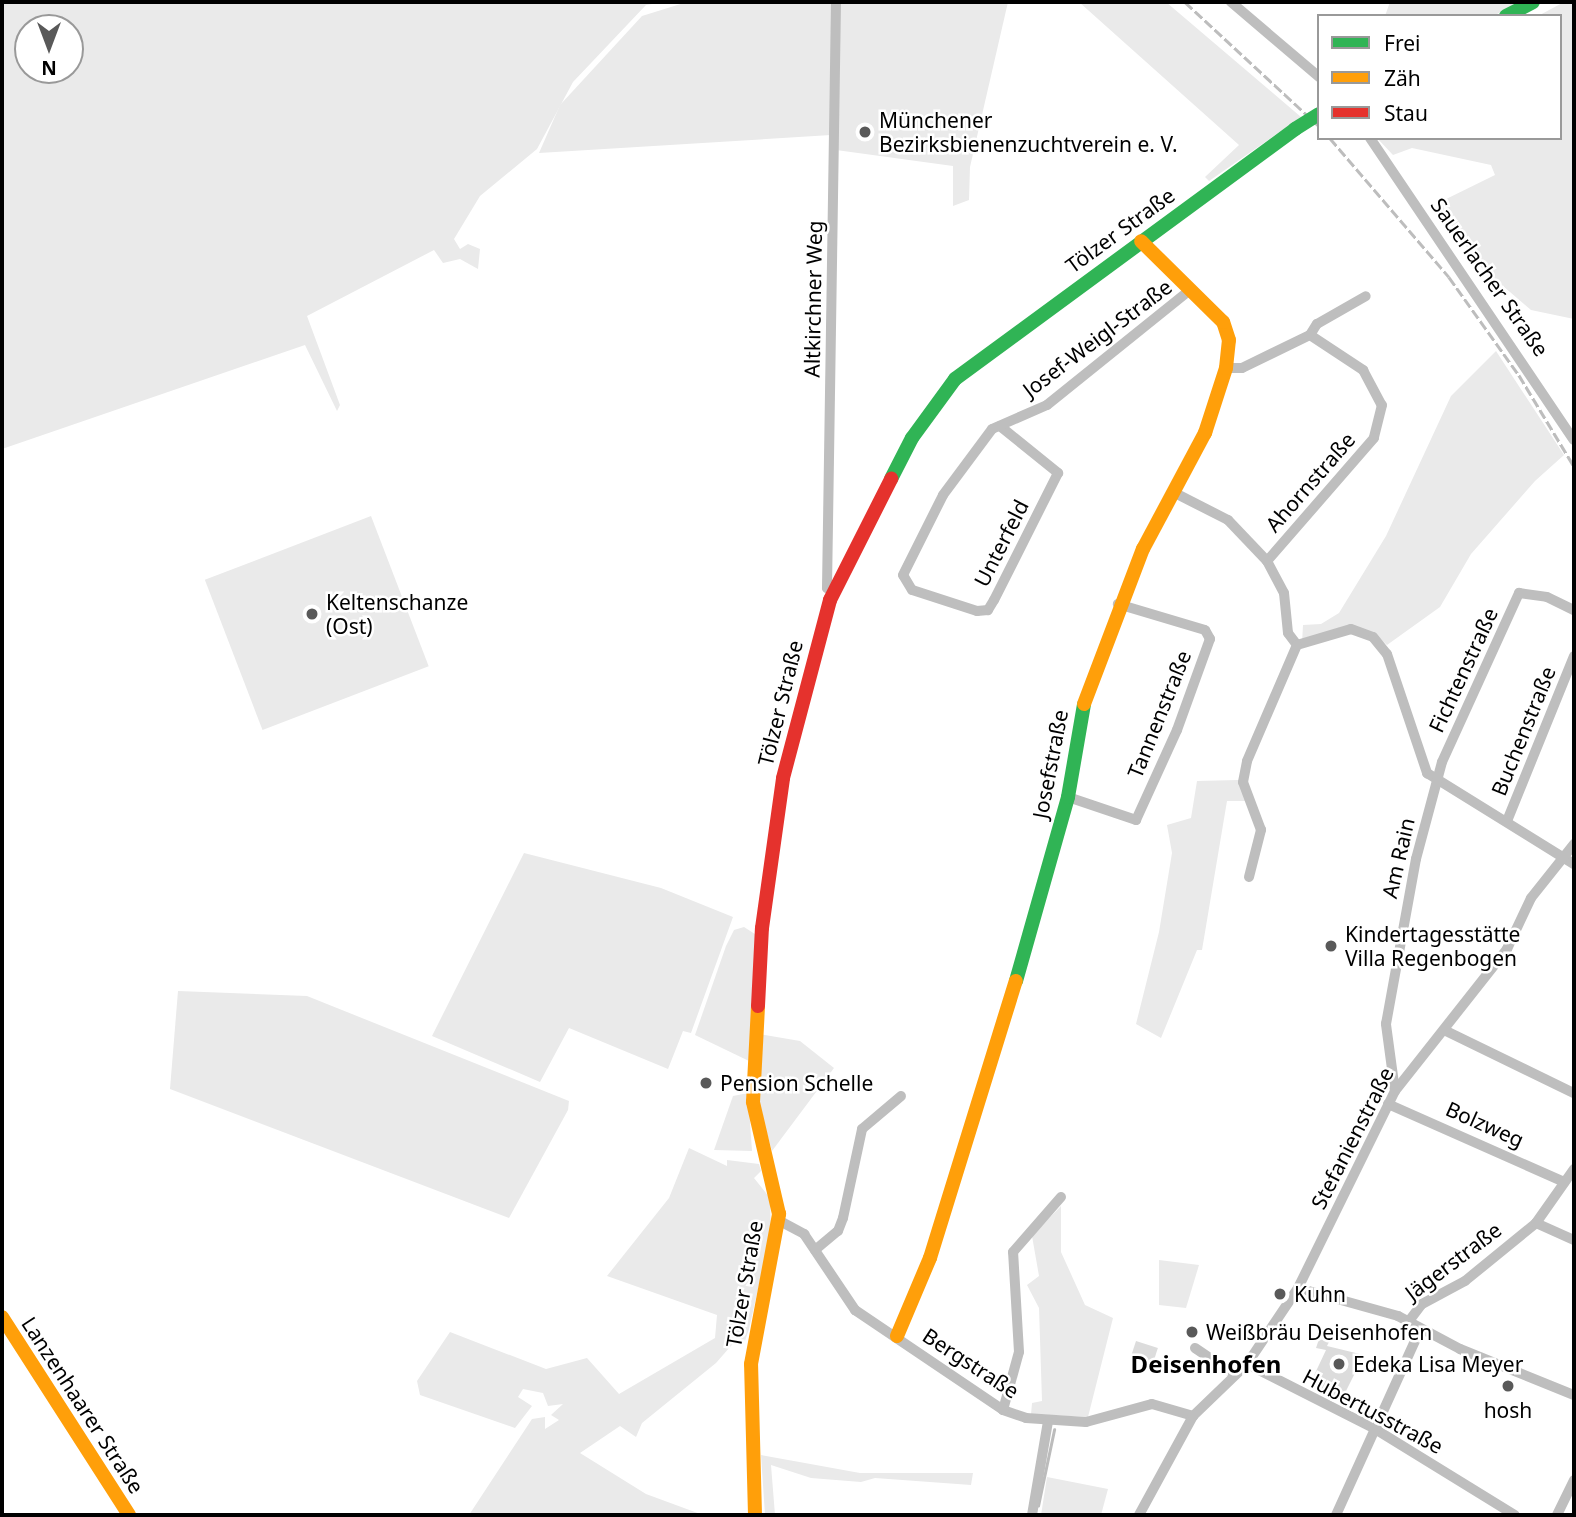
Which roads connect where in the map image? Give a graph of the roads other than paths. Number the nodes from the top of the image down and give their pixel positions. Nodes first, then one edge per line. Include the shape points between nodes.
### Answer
1 (836, 2) edge
2 (1231, 2) edge
3 (1533, 2) edge
4 (1510, 14) edge
5 (1317, 75) edge
6 (1317, 115) edge
7 (1371, 140) edge
8 (1141, 241) junction
9 (1190, 290) junction
10 (1366, 296) dead end
11 (1310, 335) junction
12 (1226, 368) junction
13 (1000, 426) junction
14 (1574, 440) edge
15 (1173, 492) junction
16 (1267, 561) junction
17 (903, 575) joint
18 (833, 593) junction
19 (1118, 604) junction
20 (1574, 610) edge
21 (1297, 645) junction
22 (1574, 656) edge
23 (1419, 760) junction
24 (1442, 762) junction
25 (1437, 783) junction
26 (1068, 797) junction
27 (1507, 821) junction
28 (1574, 844) edge
29 (1565, 855) junction
30 (1574, 864) edge
31 (1249, 877) dead end
32 (1444, 1030) junction
33 (1387, 1066) junction
34 (1409, 1069) junction
35 (1395, 1091) junction
36 (1574, 1093) edge
37 (901, 1096) dead end
38 (1388, 1104) junction
39 (1574, 1169) edge
40 (1564, 1182) junction
41 (1061, 1197) dead end
42 (778, 1220) junction
43 (1536, 1223) junction
44 (1574, 1240) edge
45 (815, 1250) junction
46 (1298, 1288) junction
47 (2, 1317) edge
48 (1409, 1321) junction
49 (1420, 1330) junction
50 (897, 1336) junction
51 (1195, 1348) dead end
52 (1247, 1364) junction
53 (1235, 1375) junction
54 (1574, 1395) edge
55 (1003, 1410) junction
56 (1193, 1416) junction
57 (1048, 1421) junction
58 (1375, 1429) junction
59 (1574, 1480) edge
60 (129, 1515) edge
61 (755, 1515) edge
62 (1032, 1515) edge
63 (1139, 1515) edge
64 (1336, 1515) edge
65 (1515, 1515) edge
66 (1557, 1515) edge

1 - 18 street, Altkirchner Weg via 827,588
2 - 5 street
3 - 4 main road
6 - 8 main road, Tölzer Straße, bridge
7 - 14 street, Sauerlacher Straße
8 - 9 main road, Josefstraße
8 - 18 main road, Tölzer Straße via 970,366 941,395 912,438
9 - 12 main road, Josefstraße via 1228,330
9 - 13 street, Josef-Weigl-Straße via 1047,405
10 - 11 street via 1317,324
11 - 12 street via 1242,368
11 - 16 street, Ahornstraße via 1369,377 1380,396 1382,419 1374,438
12 - 15 main road, Josefstraße via 1205,433
13 - 17 street, Josef-Weigl-Straße via 984,436 943,495
13 - 17 street, Unterfeld via 1058,473 994,600 983,612 966,609 912,590
15 - 16 street via 1228,520
15 - 19 main road, Josefstraße
16 - 21 street via 1284,593 1288,633
18 - 42 main road, Tölzer Straße via 786,765 763,917 752,1080
19 - 26 main road, Josefstraße via 1080,720
19 - 26 street, Tannenstraße via 1205,630 1210,639 1177,730 1136,820
20 - 24 street, Fichtenstraße via 1547,597 1519,593
21 - 23 street via 1351,629 1380,643
21 - 31 street via 1259,723 1245,771 1243,782 1261,830
22 - 27 street, Buchenstraße
23 - 24 street, Fichtenstraße
23 - 25 street
24 - 25 street, Fichtenstraße
25 - 27 street
25 - 33 street, Am Rain via 1396,963 1386,1024
26 - 50 main road, Josefstraße via 959,1172
27 - 29 street
28 - 29 street, Stefanienstraße
29 - 30 street
29 - 32 street, Stefanienstraße via 1531,898 1507,948
32 - 34 street, Stefanienstraße
32 - 36 street
33 - 34 street
33 - 35 street, Am Rain
34 - 35 street, Stefanienstraße
35 - 38 street, Stefanienstraße
37 - 45 street via 862,1129 838,1231
38 - 40 street, Bolzweg
38 - 46 street, Stefanienstraße
39 - 40 street, Jägerstraße
40 - 43 street, Jägerstraße
41 - 55 street via 1013,1252 1019,1352
42 - 45 street, Bergstraße via 797,1227
42 - 61 main road, Tölzer Straße via 750,1375
43 - 44 street
43 - 48 street, Jägerstraße via 1486,1265 1422,1304
45 - 50 street, Bergstraße via 855,1310
46 - 48 street
46 - 52 street, Stefanienstraße
47 - 60 main road, Lanzenhaarer Straße
48 - 49 street
49 - 54 street
49 - 58 street
50 - 55 street, Bergstraße
51 - 53 street
52 - 53 street, Stefanienstraße
52 - 58 street, Hubertusstraße
53 - 56 street, Stefanienstraße
55 - 57 street, Bergstraße
56 - 57 street, Bergstraße via 1152,1404 1098,1421
56 - 63 street, Stefanienstraße
57 - 62 street
58 - 64 street
58 - 65 street, Hubertusstraße
59 - 66 street

